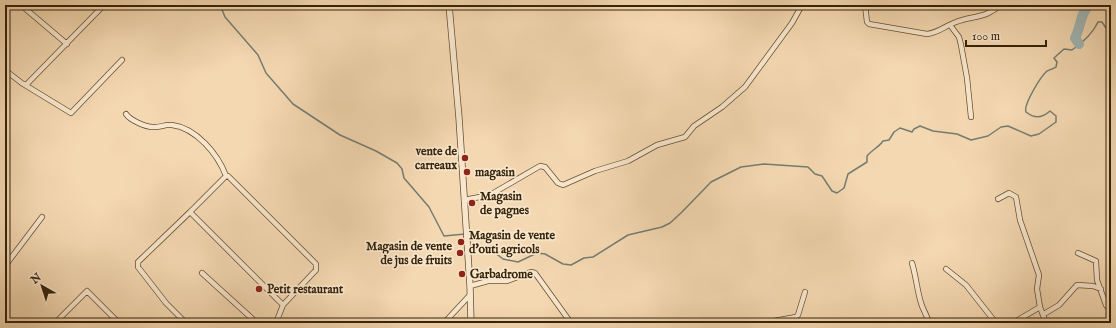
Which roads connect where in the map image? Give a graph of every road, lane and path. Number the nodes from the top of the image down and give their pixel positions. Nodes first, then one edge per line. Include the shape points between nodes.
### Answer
1 (21, 5) edge
2 (104, 5) edge
3 (449, 5) edge
4 (802, 5) edge
5 (865, 5) edge
6 (1000, 5) edge
7 (950, 25) junction
8 (67, 44) junction
9 (122, 60) dead end
10 (5, 70) edge
11 (25, 85) junction
12 (126, 114) dead end
13 (971, 116) dead end
14 (226, 176) junction
15 (998, 199) dead end
16 (464, 200) junction
17 (190, 212) junction
18 (42, 217) dead end
19 (1078, 253) dead end
20 (912, 263) dead end
21 (5, 266) edge
22 (946, 269) dead end
23 (202, 273) dead end
24 (470, 286) junction
25 (1100, 289) junction
26 (804, 292) dead end
27 (469, 296) junction
28 (283, 305) junction
29 (1040, 307) junction
30 (1111, 311) edge
31 (1044, 314) junction
32 (56, 323) edge
33 (119, 323) edge
34 (186, 323) edge
35 (257, 323) edge
36 (276, 323) edge
37 (444, 323) edge
38 (471, 323) edge
39 (571, 323) edge
40 (762, 323) edge
41 (929, 323) edge
42 (996, 323) edge
43 (1013, 323) edge
44 (1046, 323) edge

1 - 8 street
2 - 8 street
3 - 16 street
4 - 16 street via 792,23 745,87 694,126 685,137 657,145 628,161 595,171 563,185 543,166 490,195
5 - 7 street via 869,24 927,34
6 - 7 street via 989,14
7 - 13 street via 959,37 961,45
8 - 11 street
9 - 11 street via 71,113
10 - 11 street
12 - 14 street via 153,128 169,124 192,132 220,162
14 - 17 street
14 - 28 street via 316,264 316,270
15 - 29 street via 1009,193 1016,197 1020,220 1039,275 1037,289
16 - 24 street
17 - 28 street
17 - 34 street via 138,262 138,267 166,303
18 - 21 street
19 - 25 street via 1096,261 1096,276
20 - 41 street
22 - 42 street via 966,285
23 - 35 street
24 - 27 street
24 - 39 street via 488,281 507,281 531,272 535,273
25 - 30 street
25 - 31 street via 1077,285 1058,305
26 - 40 street via 796,317
27 - 37 street
27 - 38 street
28 - 36 street
29 - 31 street
29 - 43 street
31 - 44 street
32 - 33 street via 87,291

